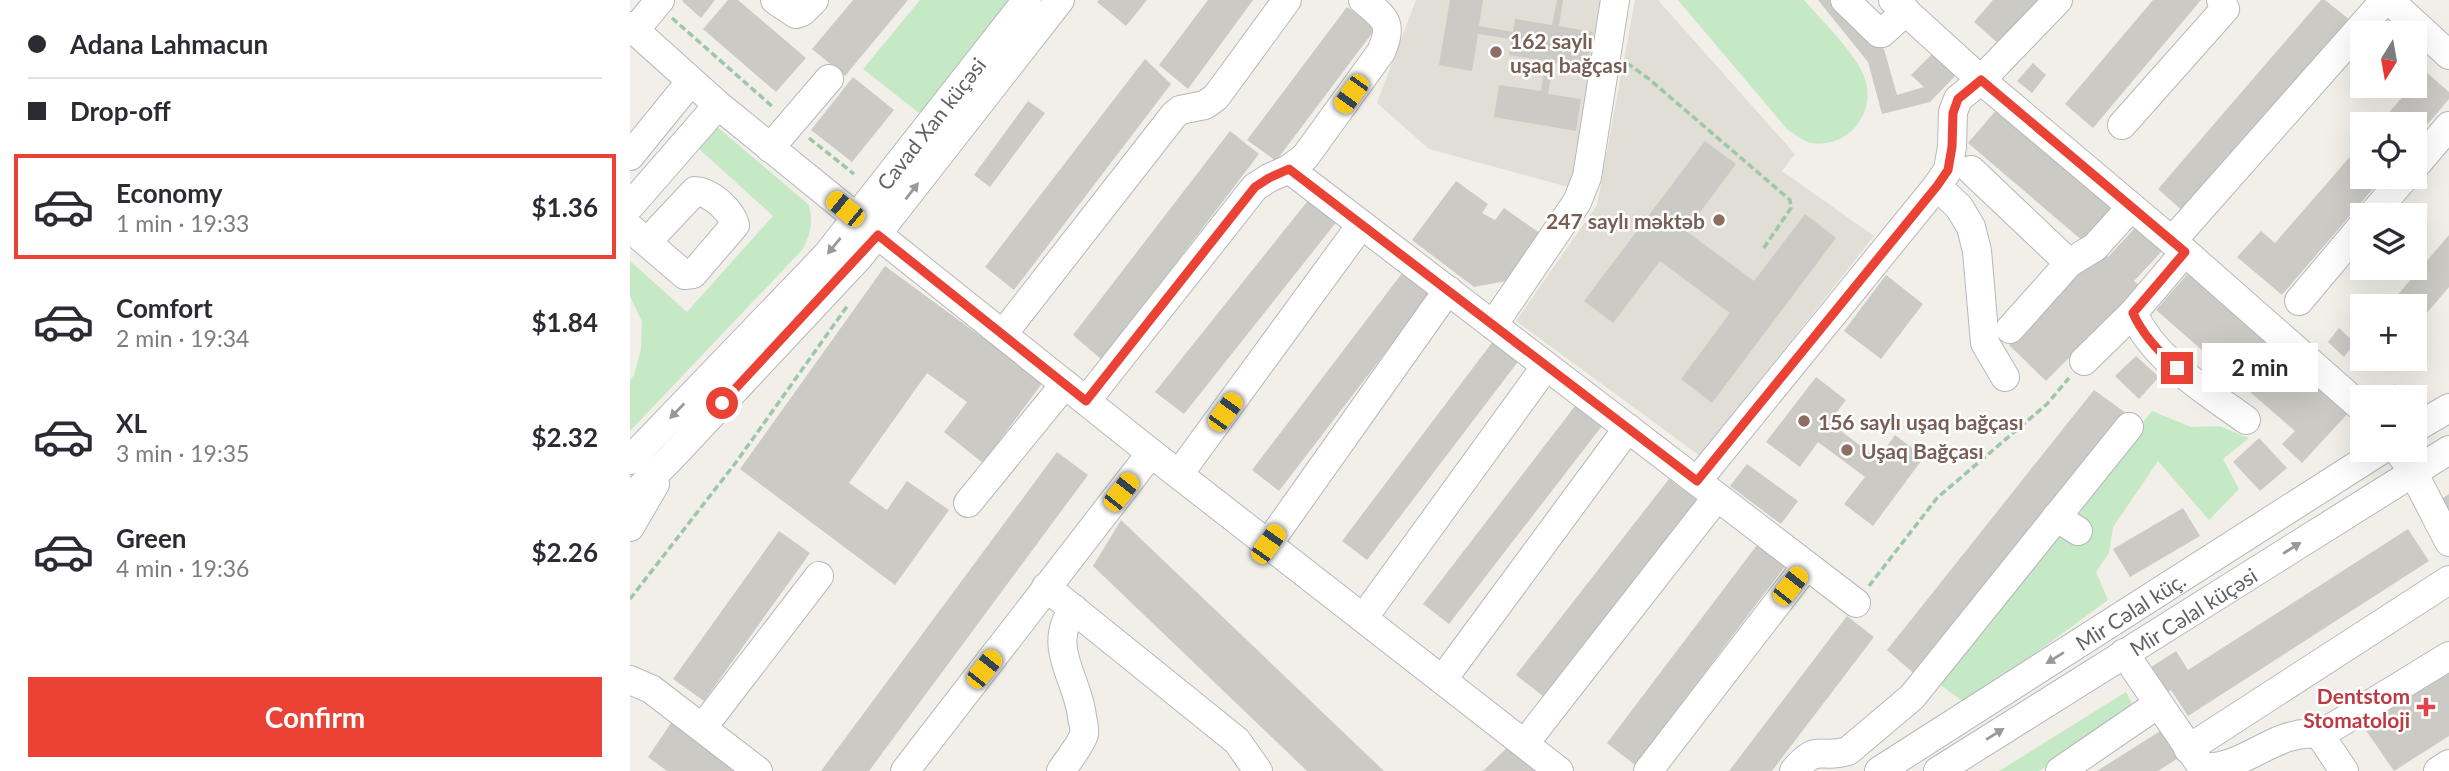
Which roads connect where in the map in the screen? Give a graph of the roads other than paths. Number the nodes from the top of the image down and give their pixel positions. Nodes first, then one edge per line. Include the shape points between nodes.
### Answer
1 (775, 0) edge
2 (814, 0) edge
3 (1027, 0) edge
4 (1060, 0) edge
5 (1287, 0) edge
6 (1363, 0) edge
7 (1615, 0) edge
8 (1845, 0) edge
9 (2058, 0) edge
10 (2221, 0) edge
11 (2387, 0) edge
12 (659, 2) edge
13 (1899, 6) edge
14 (632, 28) edge
15 (2449, 55) edge
16 (829, 79) dead end
17 (1981, 80) junction
18 (691, 82) junction
19 (718, 105) junction
20 (2122, 125) dead end
21 (2449, 126) edge
22 (770, 148) junction
23 (2427, 152) edge
24 (630, 156) edge
25 (1289, 169) junction
26 (1971, 170) dead end
27 (1937, 186) junction
28 (2395, 189) edge
29 (2382, 203) edge
30 (630, 206) edge
31 (2131, 207) junction
32 (1361, 225) junction
33 (867, 227) junction
34 (2350, 240) edge
35 (2178, 246) junction
36 (2069, 263) junction
37 (1448, 290) junction
38 (2299, 301) dead end
39 (2133, 313) junction
40 (1493, 325) junction
41 (2010, 329) dead end
42 (1003, 334) junction
43 (2084, 361) road end
44 (1546, 366) junction
45 (2005, 377) dead end
46 (1065, 384) junction
47 (2350, 397) edge
48 (1086, 401) junction
49 (2449, 408) edge
50 (2246, 420) dead end
51 (2427, 421) edge
52 (2129, 427) dead end
53 (1628, 428) junction
54 (2449, 450) edge
55 (1152, 453) junction
56 (2427, 456) edge
57 (630, 460) edge
58 (669, 460) junction
59 (2362, 462) edge
60 (2404, 462) edge
61 (2406, 462) edge
62 (1179, 474) junction
63 (1707, 489) junction
64 (630, 498) edge
65 (968, 502) dead end
66 (630, 527) edge
67 (2449, 542) edge
68 (1268, 544) junction
69 (1806, 566) junction
70 (819, 576) dead end
71 (2449, 580) edge
72 (1046, 587) junction
73 (1856, 603) road end
74 (1074, 609) junction
75 (1364, 617) junction
76 (2124, 653) junction
77 (2449, 656) edge
78 (1443, 679) junction
79 (630, 680) edge
80 (1912, 697) junction
81 (2158, 704) junction
82 (1950, 726) junction
83 (703, 727) junction
84 (2320, 734) junction
85 (1525, 743) junction
86 (2260, 762) edge
87 (2449, 764) edge
88 (2208, 765) edge
89 (758, 771) edge
90 (905, 771) edge
91 (1061, 771) edge
92 (1258, 771) edge
93 (1559, 771) edge
94 (1648, 771) edge
95 (1794, 771) edge
96 (1879, 771) edge
97 (1938, 771) edge
98 (2060, 771) edge
99 (2344, 771) edge
100 (2438, 771) edge

1 - 2 street via 796,13
3 - 33 street, Cavad Xan küçəsi
33 -> 4 street, Cavad Xan küçəsi
5 - 42 street via 1216,97 1205,106 1174,115
6 - 25 street via 1389,27 1384,45 1305,157
7 - 40 street via 1587,177 1577,202
8 - 13 street via 1879,33
9 - 17 street
10 - 20 street via 2225,9
11 - 15 street
11 - 35 street
12 - 14 street
13 - 17 street
14 - 18 street
16 - 22 street
17 - 27 street via 1958,99 1948,170
17 - 31 street
18 - 19 street
18 - 24 street
19 - 22 street
19 - 30 street
21 - 23 street
22 - 33 street
25 - 32 street
25 - 48 street via 1255,187
26 - 36 street
27 - 45 street via 1959,207 1971,227 1985,344
27 - 63 street
28 - 29 street
31 - 35 street
31 - 36 street via 2095,247
32 - 37 street
32 - 62 street
33 - 42 street
33 -> 57 street, Cavad Xan küçəsi via 827,255
33 - 58 street, Cavad Xan küçəsi
34 - 38 street
35 - 39 street
35 - 47 street
36 - 41 street
37 - 40 street
37 - 68 street
39 - 43 street
39 - 50 street via 2164,356
40 - 44 street
42 - 46 street
44 - 53 street
44 - 75 street
46 - 48 street
46 - 65 street
48 - 55 street
49 - 51 street
52 - 80 street via 2067,524
53 - 63 street
53 - 78 street
54 - 56 street, Mir Cəlal küçəsi
55 - 62 street
55 - 72 street
58 - 64 street
58 - 66 street
59 -> 82 street, Mir Cəlal küç.
76 -> 60 street, Mir Cəlal küçəsi
61 - 67 street
62 - 68 street
63 - 69 street
63 - 85 street
68 - 75 street
69 - 73 street
69 - 94 street
70 - 83 street
71 - 88 street
72 - 74 street
72 - 90 street
74 - 91 street via 1066,619 1062,638 1065,666 1082,709 1084,734
74 - 92 street via 1237,741
75 - 78 street
76 - 81 street
97 -> 76 street, Mir Cəlal küçəsi
77 - 84 street
78 - 85 street
79 - 83 street via 651,689
80 - 82 street
80 - 95 street via 1848,751 1807,755
81 - 88 street
81 - 98 street
82 - 96 street, Mir Cəlal küç.
83 - 89 street
84 - 86 street via 2288,737
84 - 99 street
85 - 93 street
86 - 88 street
87 - 100 street

